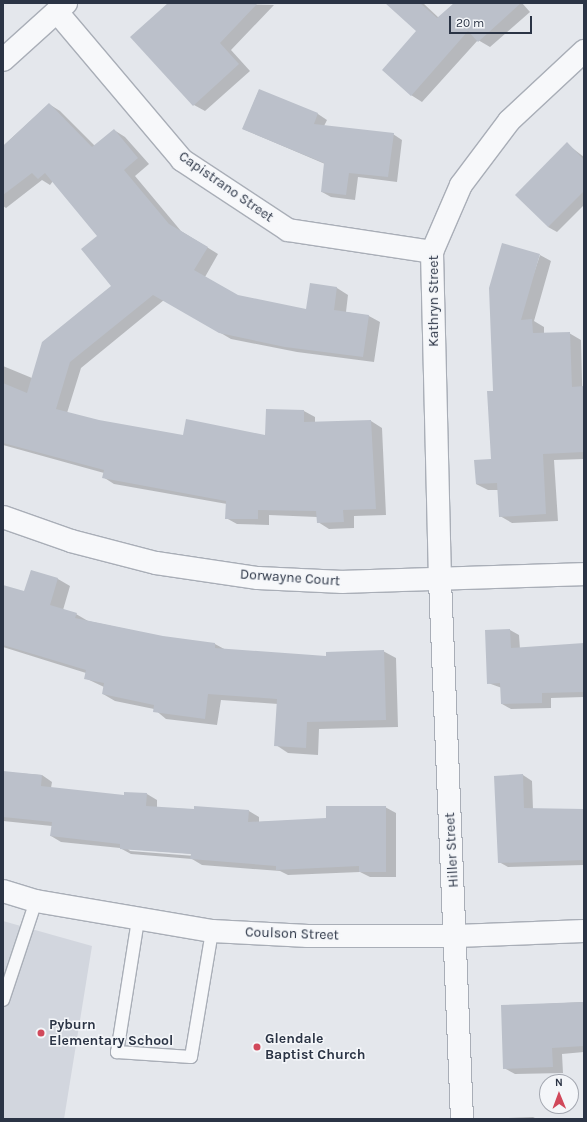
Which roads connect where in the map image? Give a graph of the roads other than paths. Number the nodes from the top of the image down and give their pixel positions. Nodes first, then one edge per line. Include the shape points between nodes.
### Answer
1 (62, 7) edge
2 (584, 51) edge
3 (3, 60) edge
4 (432, 252) junction
5 (3, 516) edge
6 (584, 574) edge
7 (440, 580) junction
8 (3, 891) edge
9 (36, 901) junction
10 (138, 920) junction
11 (212, 931) junction
12 (584, 931) edge
13 (456, 936) junction
14 (3, 1000) edge
15 (462, 1119) edge

1 - 3 street
1 - 4 street, Capistrano Street via 182,160 288,230
2 - 4 street, Kathryn Street via 509,121 461,185
4 - 7 street, Kathryn Street
5 - 7 street, Dorwayne Court via 71,541 163,564 258,578 343,582
6 - 7 street, Dorwayne Court
7 - 13 street, Hiller Street
8 - 9 street, Coulson Street
9 - 10 street, Coulson Street
9 - 14 lane
10 - 11 street, Coulson Street
10 - 11 lane via 117,1052 191,1057
11 - 13 street, Coulson Street via 308,936
12 - 13 street, Coulson Street
13 - 15 street, Hiller Street

